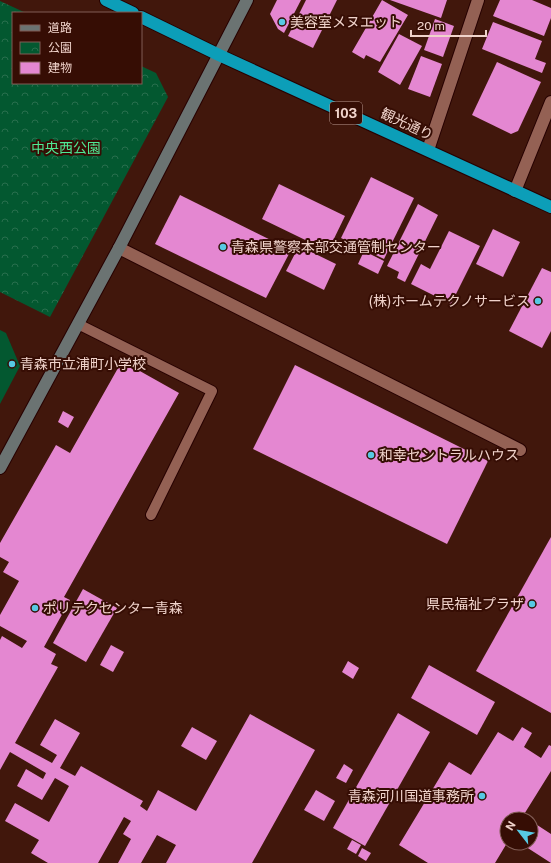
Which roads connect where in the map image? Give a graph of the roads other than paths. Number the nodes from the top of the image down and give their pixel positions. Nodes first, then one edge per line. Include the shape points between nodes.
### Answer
1 (106, 0) edge
2 (247, 0) edge
3 (478, 0) edge
4 (131, 12) edge
5 (142, 17) edge
6 (219, 55) junction
7 (551, 102) edge
8 (428, 150) junction
9 (515, 191) junction
10 (551, 207) edge
11 (119, 248) junction
12 (78, 324) junction
13 (520, 450) dead end
14 (0, 468) edge
15 (151, 515) dead end

1 - 4 highway
2 - 6 street
3 - 8 street
5 - 6 highway, 観光通り / 103
6 - 8 highway, 観光通り / 103
6 - 11 street
7 - 9 street
8 - 9 highway, 観光通り / 103
9 - 10 highway, 観光通り / 103
11 - 12 street
11 - 13 street
12 - 14 street
12 - 15 lane via 212,391

